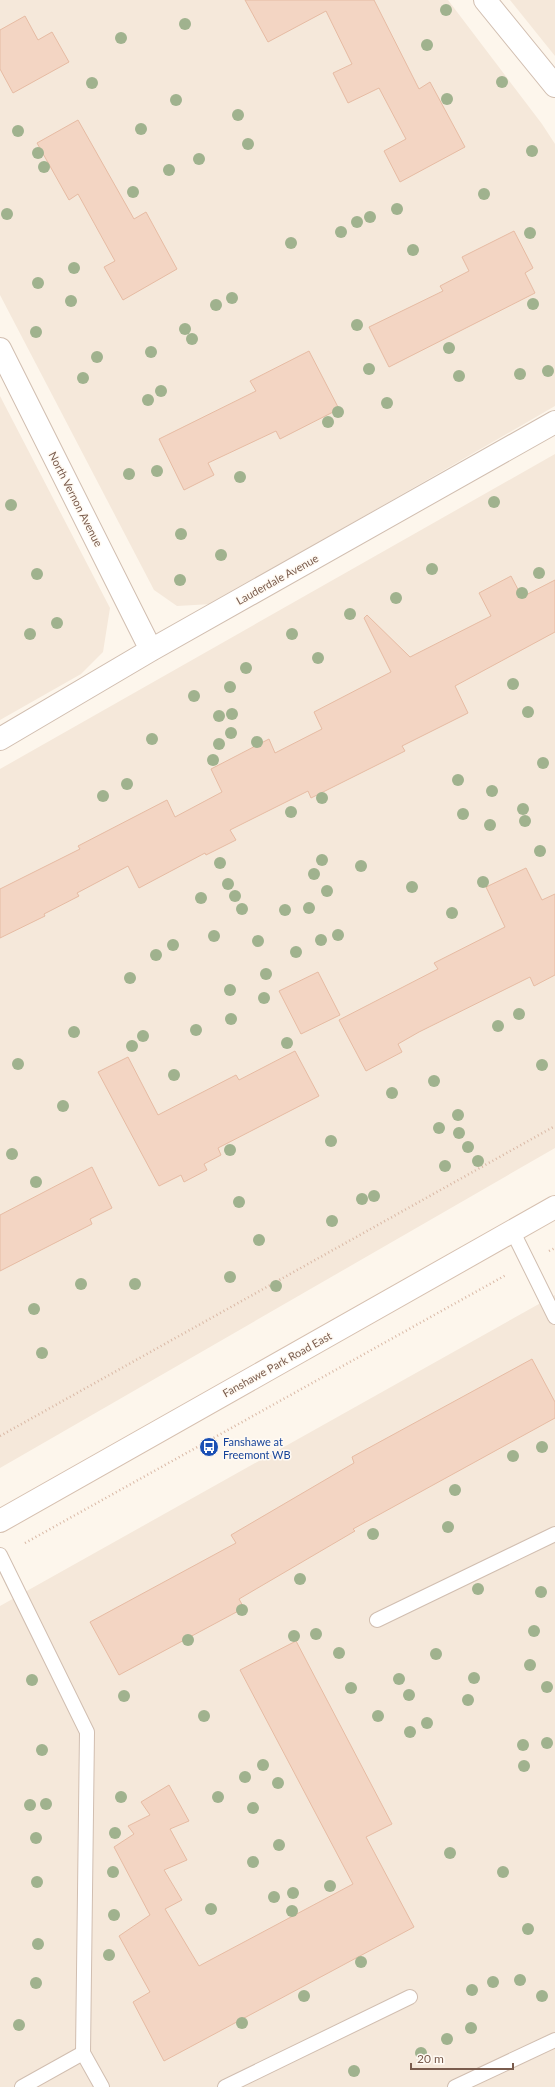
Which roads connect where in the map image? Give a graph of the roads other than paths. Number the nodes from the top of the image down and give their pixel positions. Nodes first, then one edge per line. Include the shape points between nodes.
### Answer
1 (485, 0) edge
2 (555, 86) edge
3 (0, 349) edge
4 (555, 422) edge
5 (151, 650) junction
6 (0, 739) edge
7 (555, 1207) edge
8 (513, 1232) junction
9 (555, 1317) edge
10 (0, 1521) edge
11 (555, 1534) edge
12 (0, 1556) edge
13 (377, 1620) dead end
14 (410, 1996) dead end
15 (555, 2040) edge
16 (83, 2053) junction
17 (22, 2087) edge
18 (102, 2087) edge
19 (225, 2087) edge
20 (455, 2087) edge

1 - 2 street
3 - 5 street, North Vernon Avenue
4 - 5 street, Lauderdale Avenue
5 - 6 street, Lauderdale Avenue
7 - 8 street, Fanshawe Park Road East
8 - 9 lane
8 - 10 street, Fanshawe Park Road East
11 - 13 lane
12 - 16 lane via 87,1732
14 - 19 lane
15 - 20 lane
16 - 17 lane
16 - 18 lane

